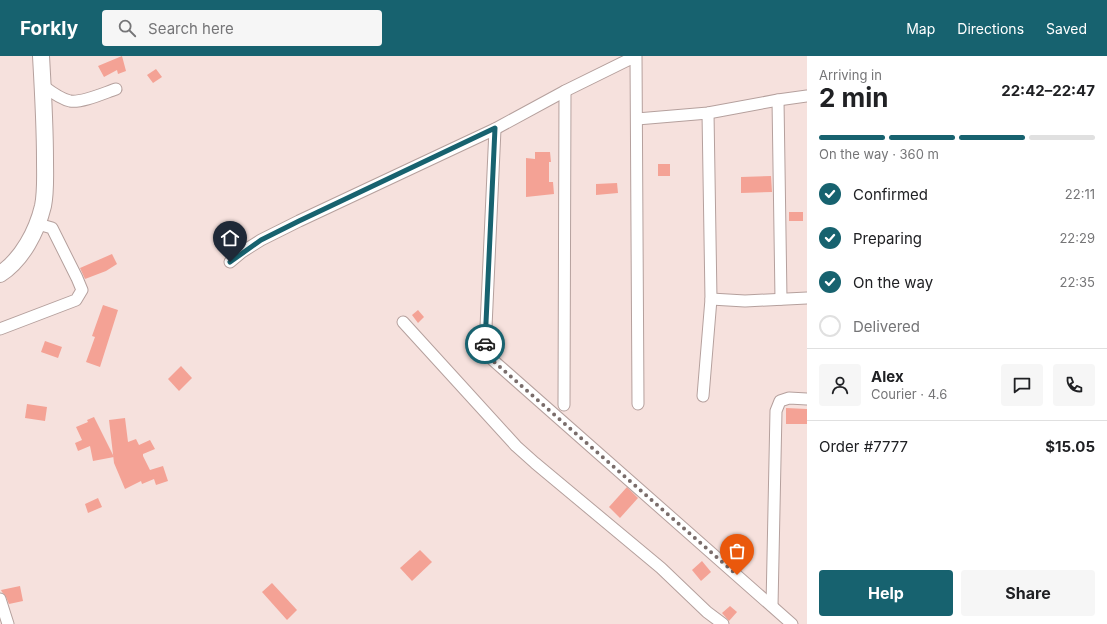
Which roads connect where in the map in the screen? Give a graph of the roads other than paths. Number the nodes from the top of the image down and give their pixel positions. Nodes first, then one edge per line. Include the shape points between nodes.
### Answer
1 (41, 56) edge
2 (42, 85) junction
3 (116, 89) dead end
4 (565, 91) junction
5 (807, 96) edge
6 (778, 100) junction
7 (708, 113) junction
8 (637, 120) junction
9 (495, 128) junction
10 (38, 224) junction
11 (230, 262) dead end
12 (0, 274) edge
13 (807, 298) edge
14 (711, 299) junction
15 (781, 299) junction
16 (403, 322) dead end
17 (0, 329) edge
18 (703, 396) dead end
19 (807, 399) edge
20 (638, 404) dead end
21 (564, 405) dead end
22 (0, 599) edge
23 (772, 606) junction
24 (8, 624) edge
25 (723, 624) edge
26 (792, 624) edge

1 - 2 street
2 - 3 street via 70,101 78,101
2 - 10 street via 45,186
4 - 8 street via 636,56
4 - 9 street
4 - 21 street
5 - 6 street
6 - 7 street
6 - 15 street
7 - 8 street
7 - 14 street
8 - 20 street
9 - 11 street via 261,240
9 - 23 street via 485,349 487,355
10 - 12 street via 17,259
10 - 17 street via 52,228 82,290 76,300
13 - 15 street
14 - 15 street
14 - 18 street
16 - 25 street via 516,446 661,568
19 - 23 street via 789,398 780,401 776,411
22 - 24 street
23 - 26 street

